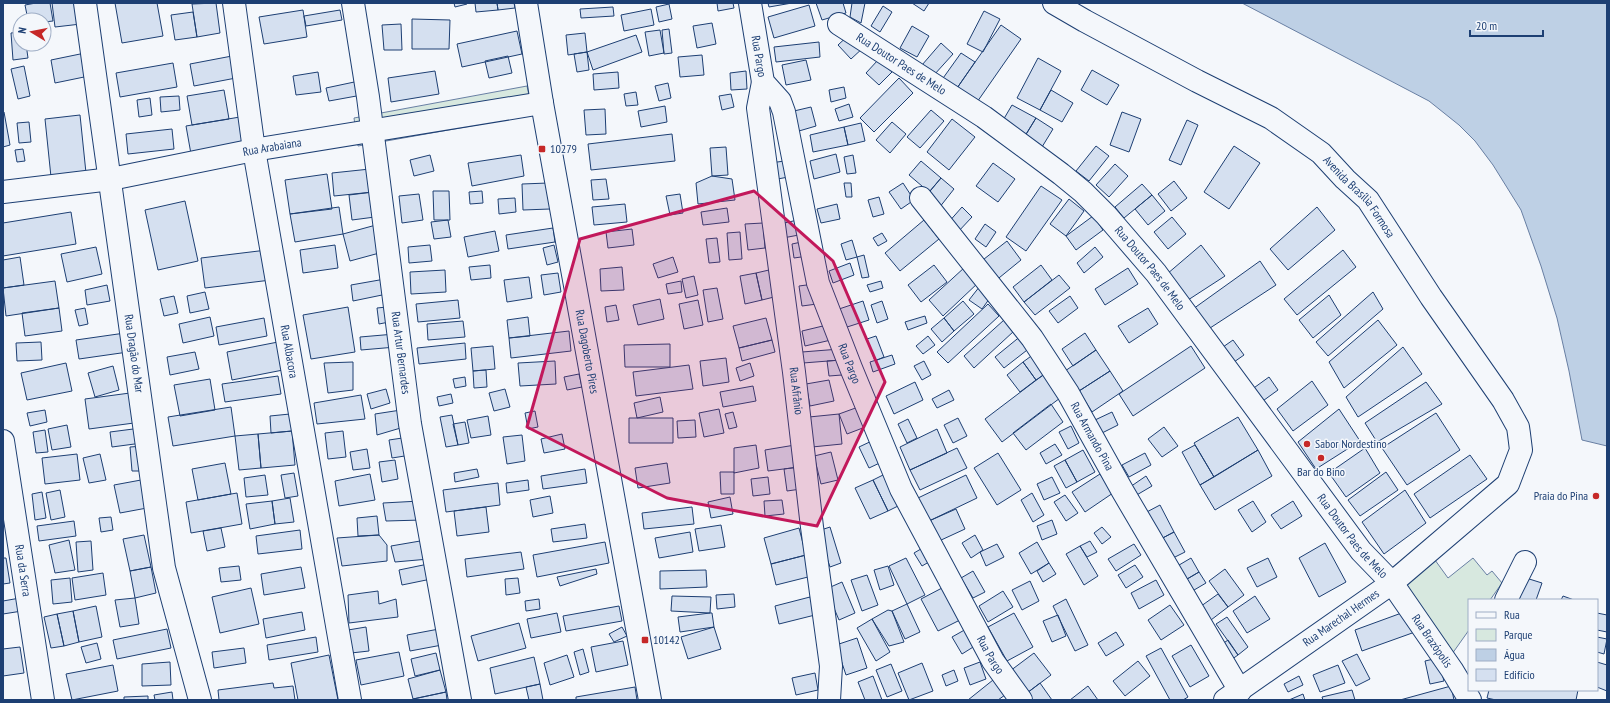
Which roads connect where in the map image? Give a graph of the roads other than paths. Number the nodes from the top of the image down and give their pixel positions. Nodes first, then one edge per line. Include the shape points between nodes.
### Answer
1 (85, 3) edge
2 (234, 3) edge
3 (353, 3) edge
4 (526, 3) edge
5 (750, 3) edge
6 (1054, 3) edge
7 (839, 24) dead end
8 (763, 82) junction
9 (542, 103) junction
10 (372, 132) junction
11 (254, 150) junction
12 (111, 179) junction
13 (3, 192) edge
14 (921, 198) dead end
15 (3, 441) edge
16 (1490, 500) joint
17 (1525, 562) dead end
18 (1392, 582) junction
19 (1506, 599) edge
20 (1244, 693) edge
21 (43, 700) edge
22 (200, 700) edge
23 (350, 700) edge
24 (460, 700) edge
25 (650, 700) edge
26 (829, 700) edge
27 (1021, 700) edge
28 (1470, 700) edge

1 - 12 street, Rua Dragão do Mar
2 - 11 street, Rua Albacora
3 - 10 street, Rua Artur Bernardes
4 - 9 street, Rua Dagoberto Pires
5 - 8 street, Rua Pargo
6 - 16 street, Avenida Brasília Formosa via 1271,118 1321,153 1368,200 1431,298 1503,400 1518,427 1521,450 1515,467 1508,484
7 - 18 street, Rua Doutor Paes de Melo via 984,117 1062,174 1106,215 1156,273 1361,551
8 - 26 street, Rua Afrânio via 758,108 831,666
8 - 27 street, Rua Pargo via 780,101 784,112 818,283 901,489 993,661
9 - 10 street, Rua Arabaiana
9 - 25 street, Rua Dagoberto Pires
10 - 11 street, Rua Arabaiana
10 - 24 street, Rua Artur Bernardes via 410,424
11 - 12 street, Rua Arabaiana
11 - 23 street, Rua Albacora
12 - 13 street, Rua Arabaiana
12 - 22 street, Rua Dragão do Mar via 164,568
14 - 20 street, Rua Armando Pina via 1032,338 1068,393 1122,490
15 - 21 street, Rua da Serra
16 - 18 street, Rua Marechal Hermes
17 - 19 street
18 - 20 street, Rua Marechal Hermes
18 - 28 street, Rua Brazópolis

